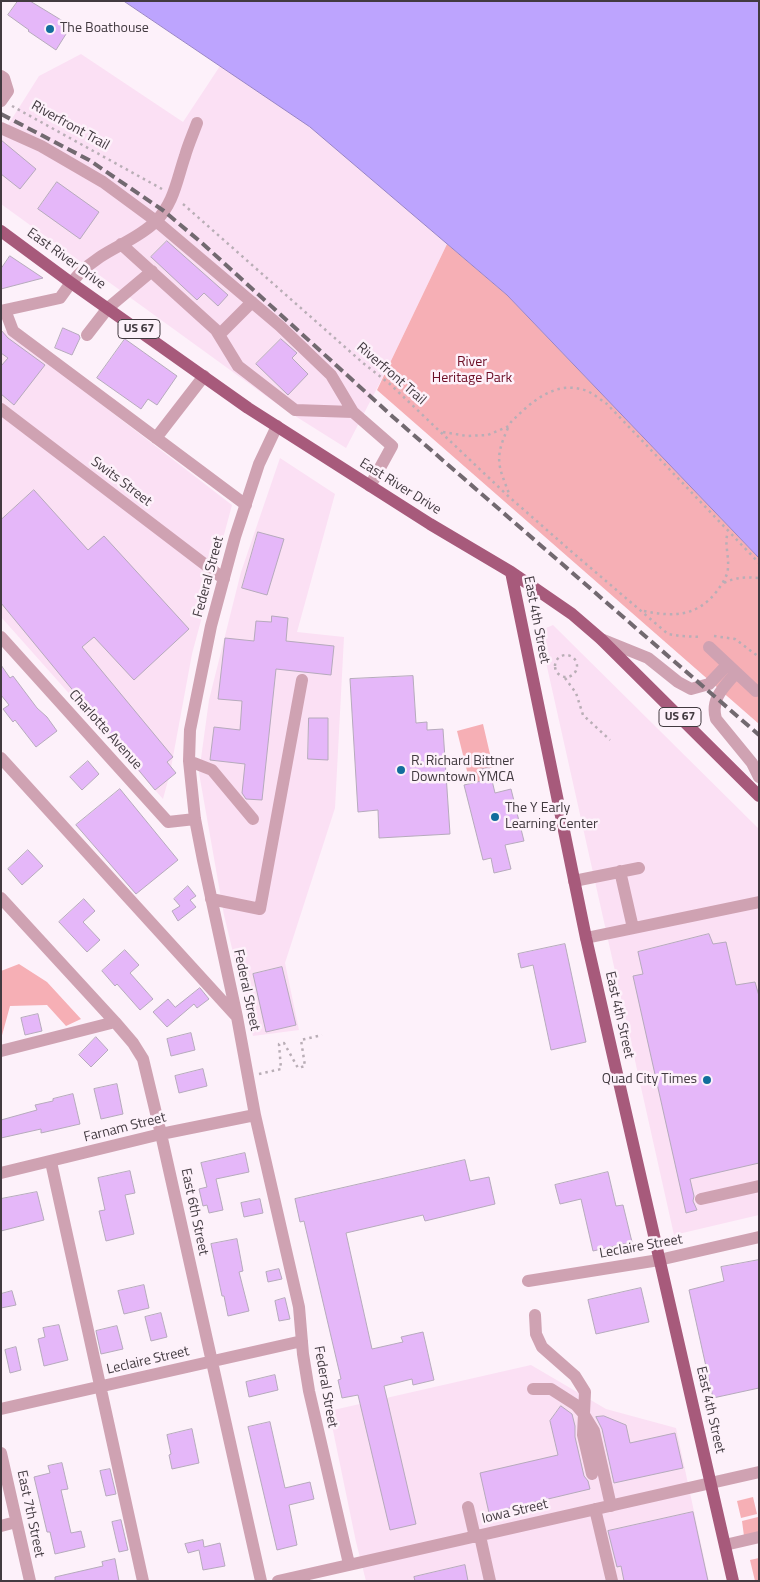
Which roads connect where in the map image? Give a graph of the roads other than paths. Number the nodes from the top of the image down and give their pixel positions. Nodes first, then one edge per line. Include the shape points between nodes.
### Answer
1 (1, 76) edge
2 (2, 101) edge
3 (197, 123) dead end
4 (1, 128) edge
5 (156, 222) junction
6 (1, 230) edge
7 (122, 244) junction
8 (152, 271) junction
9 (70, 282) junction
10 (252, 302) junction
11 (108, 308) junction
12 (3, 311) edge
13 (87, 335) dead end
14 (219, 335) junction
15 (204, 376) junction
16 (1, 409) edge
17 (353, 412) junction
18 (277, 426) junction
19 (156, 438) junction
20 (370, 486) junction
21 (246, 505) junction
22 (511, 572) junction
23 (224, 579) junction
24 (1, 637) edge
25 (601, 639) junction
26 (707, 640) road end
27 (732, 669) junction
28 (302, 680) dead end
29 (756, 691) dead end
30 (1, 758) edge
31 (189, 761) junction
32 (759, 777) edge
33 (759, 796) edge
34 (195, 819) junction
35 (253, 819) dead end
36 (639, 868) dead end
37 (620, 872) junction
38 (574, 881) junction
39 (1, 898) edge
40 (212, 899) junction
41 (759, 902) edge
42 (633, 928) junction
43 (586, 938) junction
44 (237, 1017) junction
45 (114, 1022) junction
46 (1, 1051) edge
47 (255, 1115) junction
48 (161, 1134) junction
49 (51, 1162) junction
50 (1, 1172) edge
51 (759, 1186) edge
52 (701, 1199) dead end
53 (759, 1237) edge
54 (659, 1260) junction
55 (528, 1281) dead end
56 (535, 1314) dead end
57 (302, 1342) junction
58 (211, 1362) junction
59 (101, 1387) junction
60 (533, 1389) dead end
61 (1, 1409) edge
62 (584, 1413) junction
63 (1, 1453) edge
64 (759, 1472) edge
65 (592, 1474) dead end
66 (712, 1483) junction
67 (611, 1506) junction
68 (468, 1507) dead end
69 (595, 1509) junction
70 (16, 1522) junction
71 (1, 1526) edge
72 (477, 1536) junction
73 (759, 1537) edge
74 (726, 1545) junction
75 (349, 1564) junction
76 (331, 1575) edge
77 (30, 1581) edge
78 (143, 1581) edge
79 (260, 1581) edge
80 (278, 1581) edge
81 (490, 1581) edge
82 (612, 1581) edge
83 (733, 1581) edge

1 - 2 street via 8,91
3 - 5 street via 173,196
4 - 5 street via 41,146 103,182
5 - 7 street
5 - 10 street
6 - 9 main road, East River Drive / US 67
7 - 8 street
7 - 9 street via 85,267
8 - 11 street
8 - 14 street
9 - 11 main road, East River Drive / US 67
9 - 12 street via 60,298
10 - 14 street
10 - 17 street via 330,375
11 - 13 street
11 - 15 main road, East River Drive / US 67
12 - 19 street via 13,331
14 - 17 street via 238,366 295,410
15 - 18 main road, East River Drive / US 67
15 - 19 street
16 - 23 street, Swits Street
17 - 20 street via 392,446
18 - 20 main road, East River Drive / US 67
18 - 21 street, Federal Street via 259,464
19 - 21 street
20 - 22 main road, East River Drive / US 67
21 - 23 street, Federal Street
22 - 25 main road, East River Drive / US 67 via 572,614
22 - 38 main road, East 4th Street
23 - 31 street, Federal Street via 190,730
24 - 34 street, Charlotte Avenue via 168,822
25 - 27 street via 648,658 692,689 709,684
25 - 33 main road, East River Drive / US 67
26 - 27 street
27 - 29 street
27 - 32 street via 713,710 716,719 752,763
28 - 40 street via 260,909
30 - 44 street
31 - 34 street, Federal Street
31 - 35 street via 212,770
34 - 40 street, Federal Street
36 - 37 street
37 - 38 street
37 - 42 street
38 - 43 main road, East 4th Street
39 - 45 street, East 6th Street
40 - 44 street, Federal Street
41 - 42 street
42 - 43 street
43 - 54 main road, East 4th Street
44 - 47 street, Federal Street
45 - 46 street
45 - 48 street, East 6th Street via 143,1059
47 - 48 street, Farnam Street
47 - 57 street, Federal Street via 299,1307
48 - 49 street, Farnam Street
48 - 58 street, East 6th Street
49 - 50 street, Farnam Street
49 - 59 street
51 - 52 street
53 - 54 street, Leclaire Street
54 - 55 street, Leclaire Street
54 - 66 main road, East 4th Street
56 - 62 street via 536,1334 542,1347 575,1376 585,1392
57 - 58 street, Leclaire Street
57 - 75 street, Federal Street via 309,1391
58 - 59 street, Leclaire Street
58 - 79 street, East 6th Street
59 - 61 street, Leclaire Street
59 - 78 street
60 - 62 street via 551,1389
62 - 65 street via 583,1435
62 - 67 street via 594,1432
63 - 70 street, East 7th Street
64 - 66 street, Iowa Street
66 - 67 street, Iowa Street
66 - 74 main road, East 4th Street
67 - 69 street, Iowa Street
68 - 72 street
69 - 72 street, Iowa Street
69 - 82 street
70 - 71 street
70 - 77 street, East 7th Street
72 - 75 street, Iowa Street
72 - 81 street
73 - 74 street
74 - 83 main road, East 4th Street
75 - 76 street, Iowa Street
76 - 80 street, Iowa Street

